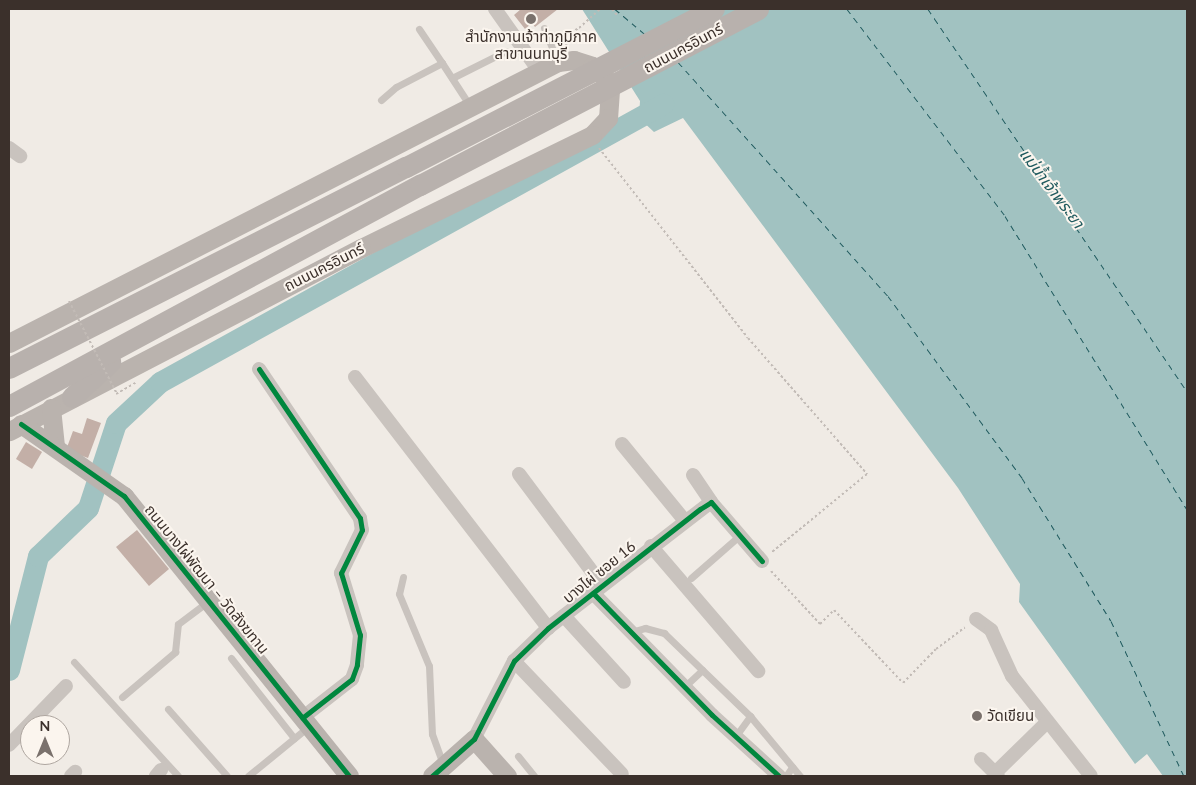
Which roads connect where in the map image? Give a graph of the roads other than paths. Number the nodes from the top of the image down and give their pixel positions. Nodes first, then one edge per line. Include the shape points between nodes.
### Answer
1 (494, 9) edge
2 (714, 9) edge
3 (758, 9) edge
4 (544, 28) dead end
5 (419, 29) dead end
6 (506, 52) dead end
7 (566, 61) junction
8 (442, 63) junction
9 (539, 71) junction
10 (452, 78) junction
11 (382, 100) dead end
12 (472, 108) junction
13 (12, 338) edge
14 (130, 343) junction
15 (9, 368) edge
16 (259, 369) dead end
17 (355, 376) dead end
18 (72, 397) junction
19 (9, 406) edge
20 (51, 408) junction
21 (15, 427) edge
22 (622, 444) dead end
23 (55, 447) junction
24 (519, 474) dead end
25 (693, 475) dead end
26 (711, 502) junction
27 (685, 521) junction
28 (739, 536) junction
29 (651, 546) junction
30 (762, 562) road end
31 (403, 576) dead end
32 (691, 578) dead end
33 (598, 589) junction
34 (208, 600) junction
35 (564, 616) junction
36 (972, 622) road end
37 (548, 628) junction
38 (631, 632) junction
39 (231, 658) dead end
40 (514, 661) junction
41 (74, 662) dead end
42 (702, 670) junction
43 (758, 671) dead end
44 (624, 682) dead end
45 (66, 686) dead end
46 (684, 687) junction
47 (122, 697) dead end
48 (168, 710) dead end
49 (750, 716) junction
50 (305, 722) junction
51 (1047, 722) junction
52 (735, 737) junction
53 (294, 738) junction
54 (474, 739) junction
55 (9, 745) edge
56 (518, 756) dead end
57 (981, 759) dead end
58 (792, 767) junction
59 (438, 772) edge
60 (622, 774) dead end
61 (996, 775) edge
62 (1087, 775) edge
63 (178, 776) edge
64 (227, 776) edge
65 (248, 776) edge
66 (349, 776) edge
67 (508, 776) edge
68 (534, 776) edge
69 (779, 776) edge
70 (786, 776) edge
71 (800, 776) edge

1 - 9 street
2 - 15 main road, ถนนนครอินทร์, bridge
3 - 14 main road, ถนนนครอินทร์, bridge via 420,185
4 - 7 lane
5 - 8 lane
6 - 10 lane
7 - 9 main road
7 - 18 main road, ถนนนครอินทร์ via 592,66 604,76 610,90 608,118 592,135 361,248
8 - 10 lane
8 - 11 lane via 396,86
9 - 12 main road
10 - 12 lane
12 - 13 main road
14 - 18 main road
14 - 19 main road, ถนนนครอินทร์
16 - 50 street via 360,518 362,530 341,573 360,635 357,665 352,679
17 - 37 street
18 - 20 main road, ถนนนครอินทร์
20 - 21 main road, ถนนนครอินทร์
20 - 23 main road
21 - 23 main road, ถนนบางไผ่พัฒนา – วัดสังฆทาน
22 - 27 street
23 - 34 main road, ถนนบางไผ่พัฒนา – วัดสังฆทาน via 106,482 134,508
24 - 33 street
25 - 26 street
26 - 27 street, บางไผ่ ซอย 16
26 - 28 street
27 - 29 street, บางไผ่ ซอย 16
28 - 30 street
28 - 32 lane
29 - 33 street, บางไผ่ ซอย 16
29 - 43 street
31 - 59 lane via 399,594 429,666 432,734
33 - 35 street, บางไผ่ ซอย 16
33 - 38 street
34 - 47 lane via 178,624 174,652
34 - 50 main road, ถนนบางไผ่พัฒนา – วัดสังฆทาน
35 - 37 street, บางไผ่ ซอย 16
35 - 44 street
36 - 51 street via 991,630 1008,670
37 - 40 street, บางไผ่ ซอย 16
38 - 42 lane via 656,629
38 - 46 street
39 - 53 lane
40 - 54 street, บางไผ่ ซอย 16
40 - 60 street
41 - 63 lane
42 - 46 lane
42 - 49 lane
45 - 55 street
46 - 52 street
48 - 64 lane
49 - 52 lane
49 - 58 lane
50 - 53 lane
50 - 66 main road, ถนนบางไผ่พัฒนา – วัดสังฆทาน
51 - 61 street
51 - 62 street
52 - 69 street
53 - 65 lane
54 - 59 main road
54 - 67 main road
56 - 68 lane
57 - 61 street
58 - 70 lane
58 - 71 lane

